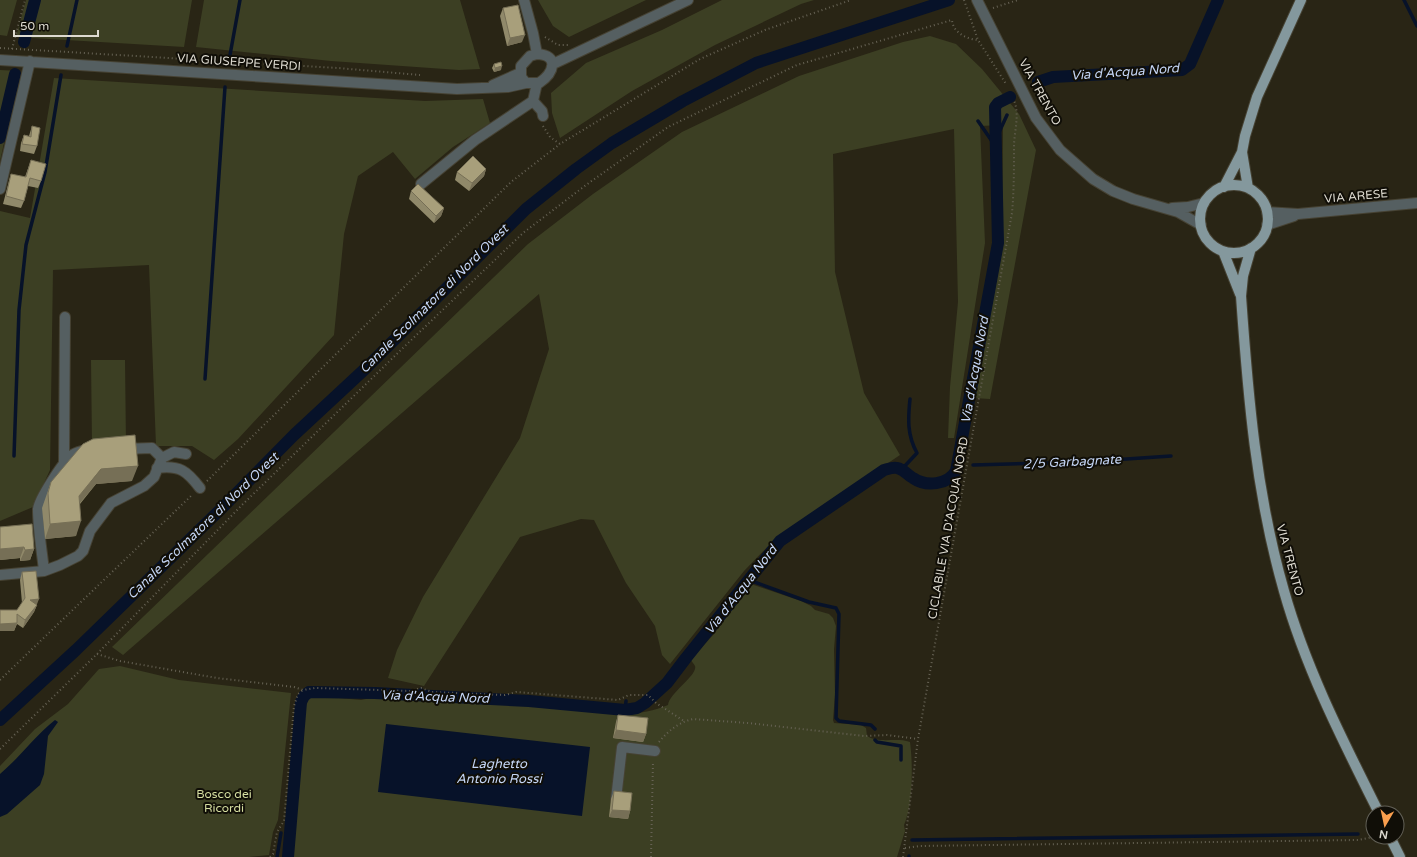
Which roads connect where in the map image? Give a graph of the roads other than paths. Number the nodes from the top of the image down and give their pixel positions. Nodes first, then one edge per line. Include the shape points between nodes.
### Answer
1 (524, 0) edge
2 (688, 0) edge
3 (1301, 0) edge
4 (979, 5) edge
5 (536, 54) junction
6 (5, 60) edge
7 (30, 61) junction
8 (553, 64) junction
9 (520, 73) junction
10 (526, 83) junction
11 (537, 83) junction
12 (476, 90) junction
13 (533, 101) junction
14 (542, 113) road end
15 (1242, 152) junction
16 (421, 184) dead end
17 (1224, 187) junction
18 (1248, 188) junction
19 (0, 189) edge
20 (1204, 203) junction
21 (1417, 203) edge
22 (1166, 207) junction
23 (1267, 212) junction
24 (1298, 214) junction
25 (1201, 225) junction
26 (1267, 225) junction
27 (1251, 248) junction
28 (1223, 251) junction
29 (1240, 296) junction
30 (65, 317) dead end
31 (113, 449) edge
32 (97, 450) edge
33 (186, 454) dead end
34 (162, 458) junction
35 (64, 464) junction
36 (157, 468) junction
37 (200, 488) road end
38 (44, 571) junction
39 (0, 574) edge
40 (655, 751) road end
41 (616, 799) edge
42 (1375, 805) edge
43 (1394, 845) edge
44 (1400, 857) edge

1 - 5 street
2 - 8 street
3 - 15 main road via 1257,97
4 - 22 street, VIA TRENTO via 1036,118 1060,150 1093,179 1113,191
5 - 8 street via 548,56
5 - 9 street via 524,62
6 - 7 street, VIA GIUSEPPE VERDI
7 - 12 street, VIA GIUSEPPE VERDI
7 - 19 street
8 - 11 street via 550,74
9 - 10 street
9 - 12 street, VIA GIUSEPPE VERDI
10 - 11 street
10 - 12 street, VIA GIUSEPPE VERDI via 520,86
11 - 13 street
13 - 14 street
13 - 16 street via 475,140
15 - 17 main road
15 - 18 main road
17 - 18 main road
17 - 20 main road, VIA TRENTO via 1210,195
18 - 23 main road, VIA TRENTO via 1257,194
20 - 22 street, VIA TRENTO via 1188,207
20 - 25 main road
21 - 24 street, VIA ARESE
22 - 25 street, VIA TRENTO
23 - 24 street, VIA ARESE
23 - 26 main road, VIA TRENTO
24 - 26 street, VIA ARESE
25 - 28 main road via 1206,238
26 - 27 main road, VIA TRENTO via 1262,238
27 - 28 main road via 1237,252
27 - 29 main road, VIA TRENTO
28 - 29 main road, VIA TRENTO
29 - 42 main road, VIA TRENTO via 1257,472 1282,586 1322,694
30 - 35 street
31 - 34 street via 152,448
32 - 35 street via 81,451
33 - 34 street via 174,452
34 - 36 street
35 - 38 street via 38,508
36 - 37 street via 179,468
36 - 38 street via 154,477 144,486 111,503 90,531 83,551
38 - 39 street
40 - 41 street via 622,747
43 - 44 main road

